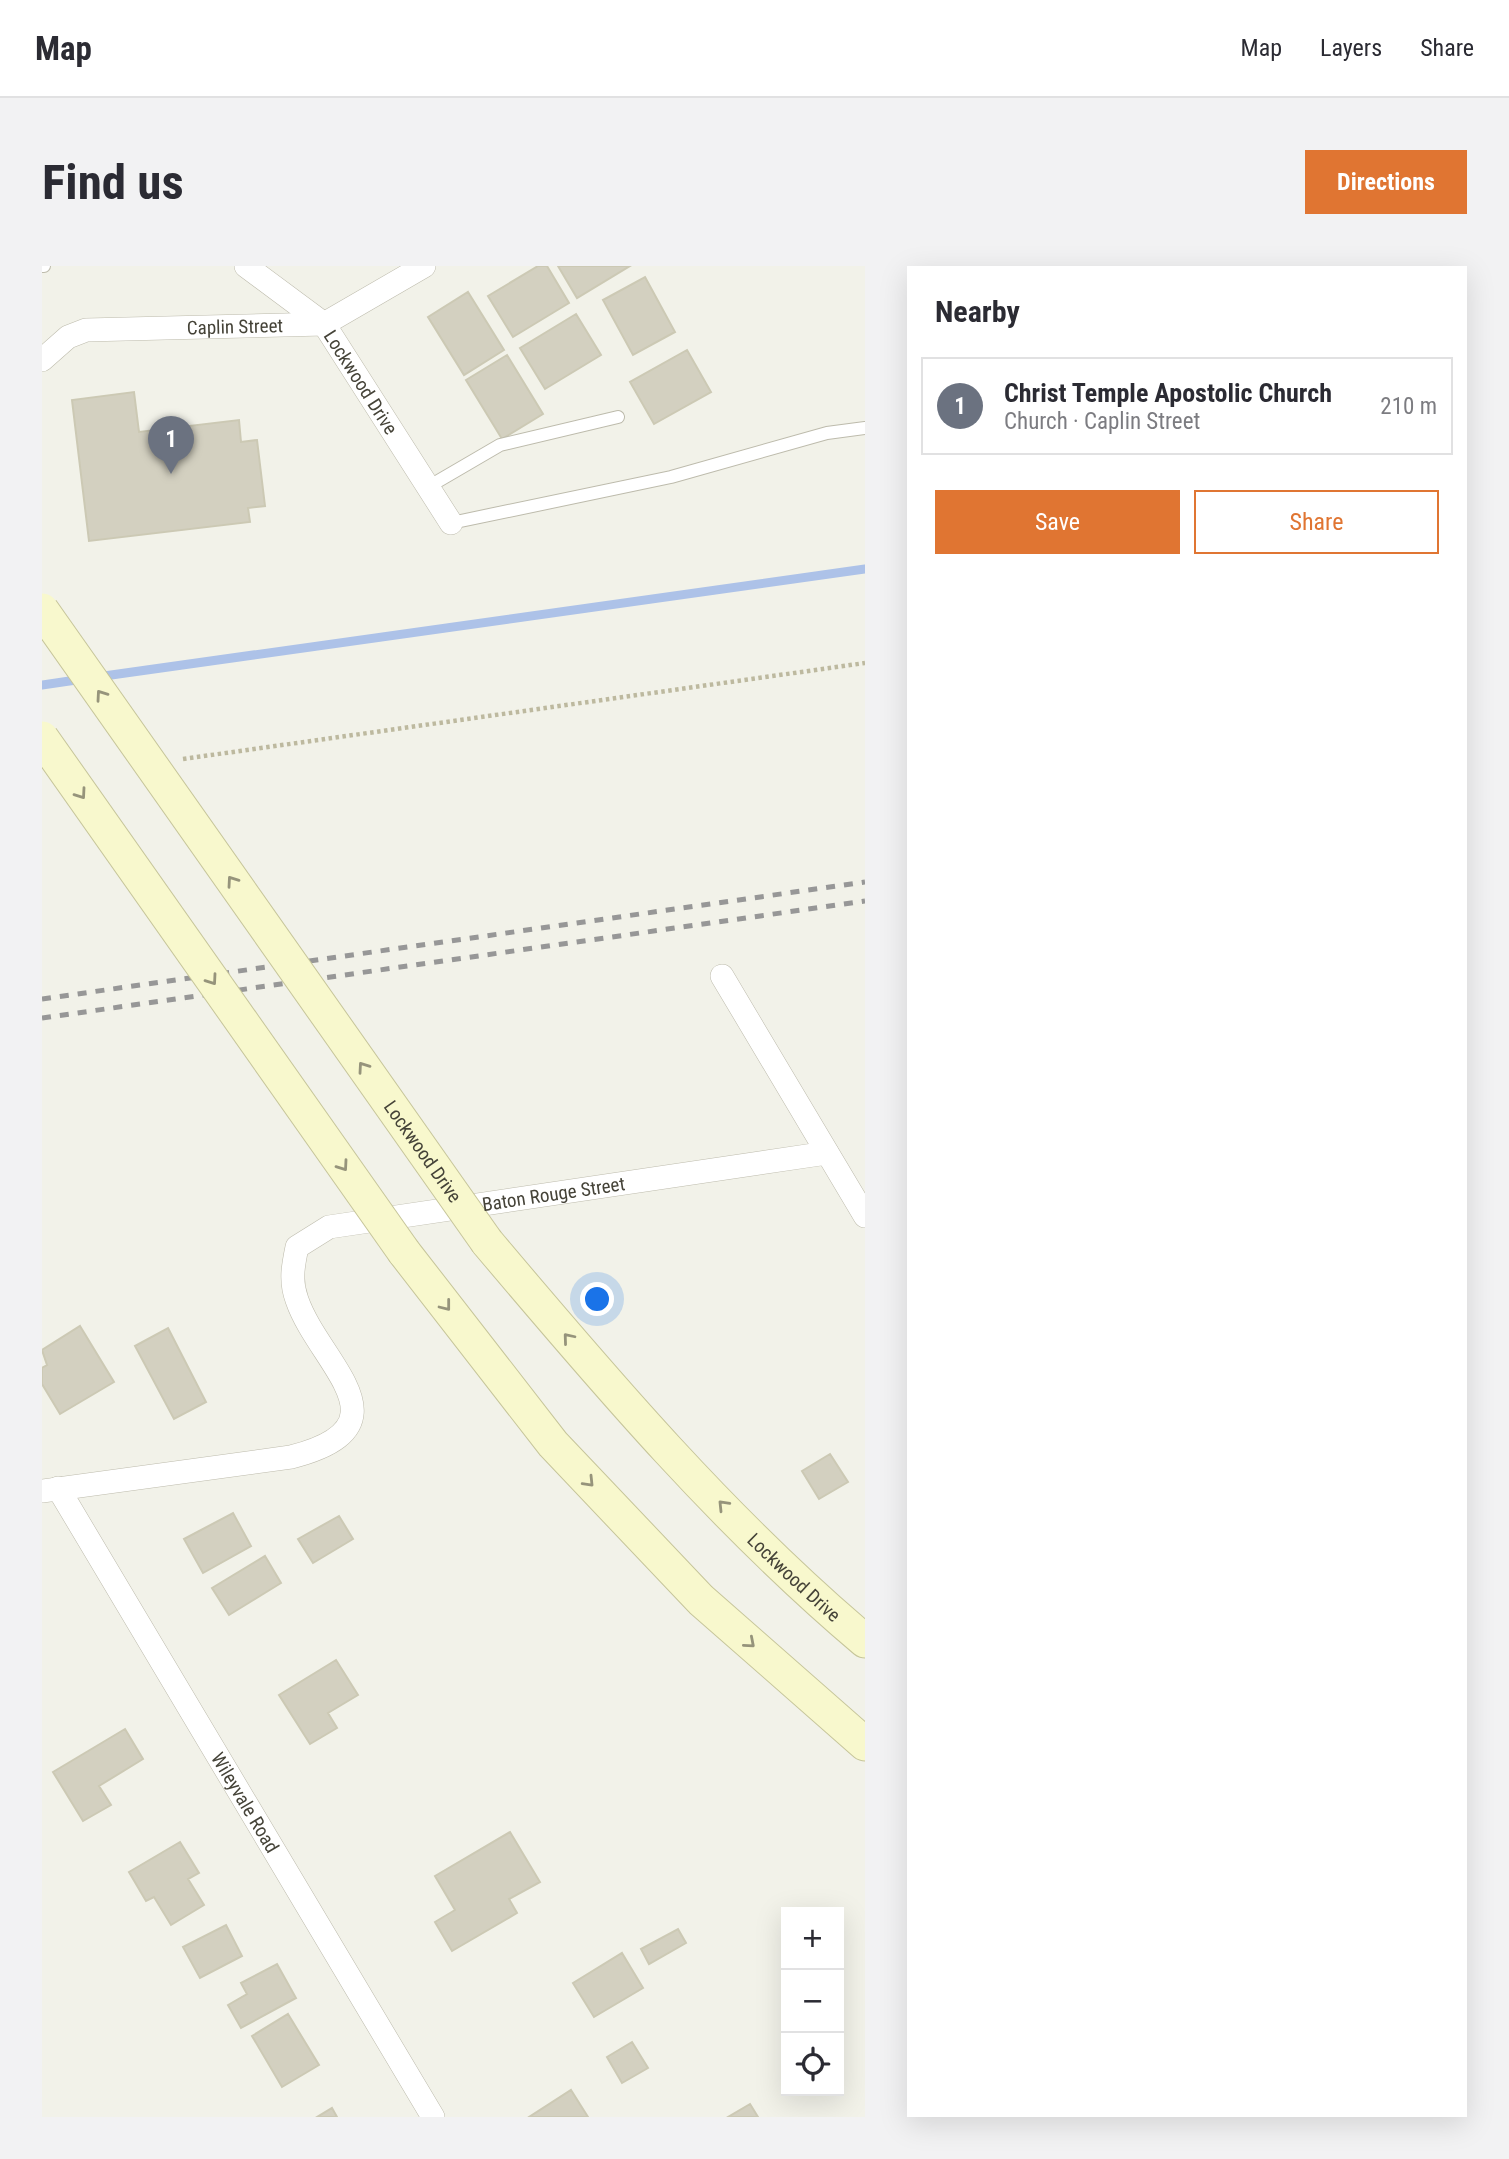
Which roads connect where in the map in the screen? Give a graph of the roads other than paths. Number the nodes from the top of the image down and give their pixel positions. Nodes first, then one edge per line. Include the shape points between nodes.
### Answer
1 (246, 266) edge
2 (424, 266) edge
3 (324, 324) junction
4 (42, 360) edge
5 (618, 417) dead end
6 (865, 428) edge
7 (428, 487) junction
8 (451, 523) joint
9 (42, 610) edge
10 (42, 738) edge
11 (722, 976) dead end
12 (827, 1153) junction
13 (865, 1216) edge
14 (50, 1490) edge
15 (865, 1641) edge
16 (865, 1744) edge
17 (433, 2117) edge

1 - 3 street, Lockwood Drive
2 - 3 street, Caplin Street
3 - 4 street, Caplin Street via 86,330 60,343
3 - 7 street, Lockwood Drive
5 - 7 lane via 500,445
6 - 8 lane via 827,433 671,477
7 - 8 street, Lockwood Drive
15 -> 9 main road, Lockwood Drive, bridge via 801,1587 684,1465 596,1371 487,1242
10 -> 16 main road, bridge via 404,1252 562,1454 701,1600
11 - 12 street
12 - 13 street
12 - 14 street, Baton Rouge Street via 329,1227 297,1247 291,1275 297,1301 350,1392 352,1415 340,1438 321,1450 290,1457
14 - 17 street, Wileyvale Road

